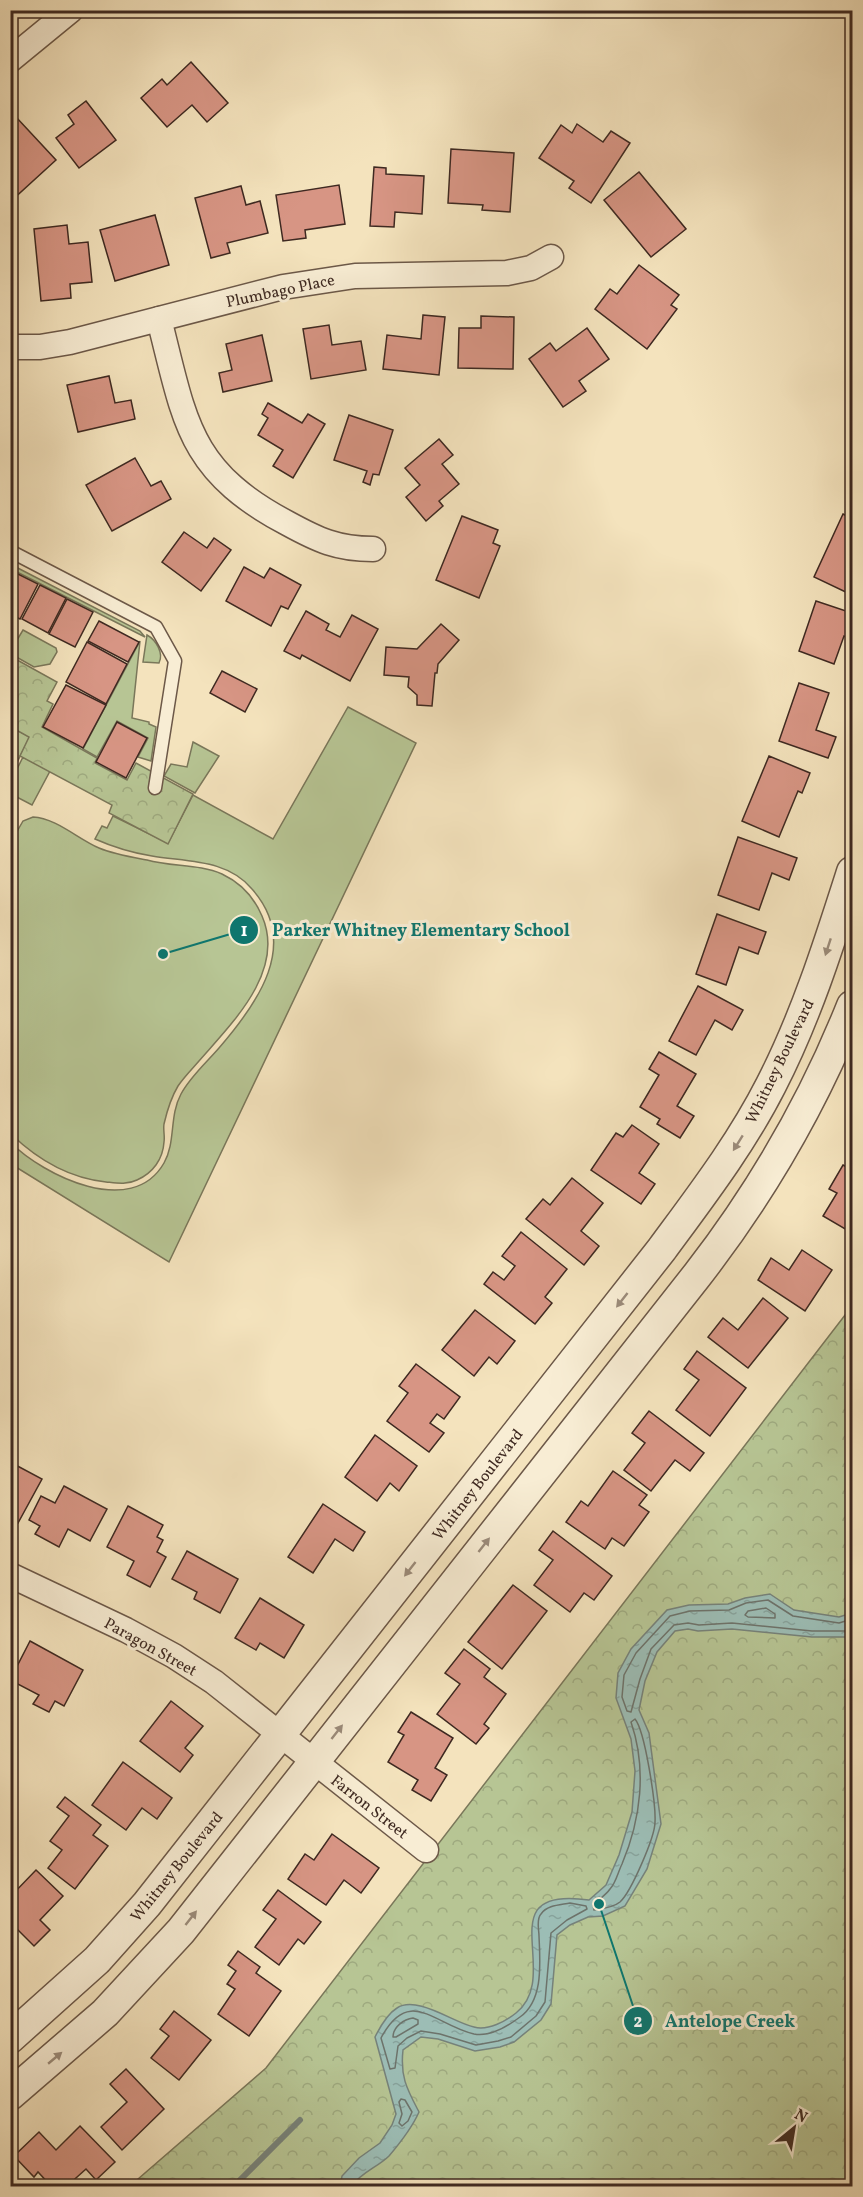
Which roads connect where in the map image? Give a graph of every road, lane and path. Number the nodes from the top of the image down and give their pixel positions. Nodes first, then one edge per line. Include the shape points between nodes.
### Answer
1 (71, 10) edge
2 (10, 60) edge
3 (551, 257) dead end
4 (159, 319) junction
5 (10, 347) edge
6 (373, 549) dead end
7 (10, 551) edge
8 (155, 788) dead end
9 (852, 872) edge
10 (852, 1006) edge
11 (10, 1575) edge
12 (280, 1735) junction
13 (314, 1761) junction
14 (426, 1850) dead end
15 (10, 2038) edge
16 (10, 2096) edge

1 - 2 street
3 - 4 street, Plumbago Place via 531,268 507,273 387,274 317,280
4 - 5 street, Plumbago Place via 70,342
4 - 6 street via 182,411 194,439 221,476 266,512 316,539 352,549
7 - 8 lane via 156,627 175,661
9 -> 12 street, Whitney Boulevard via 818,979 794,1038 722,1168
13 -> 10 street via 729,1233 803,1114
11 - 12 street, Paragon Street via 174,1656 214,1682
12 - 13 street, Paragon Street
12 - 15 street, Whitney Boulevard via 119,1937 74,1983
13 - 14 street, Farron Street
16 -> 13 street via 88,2029 150,1966

